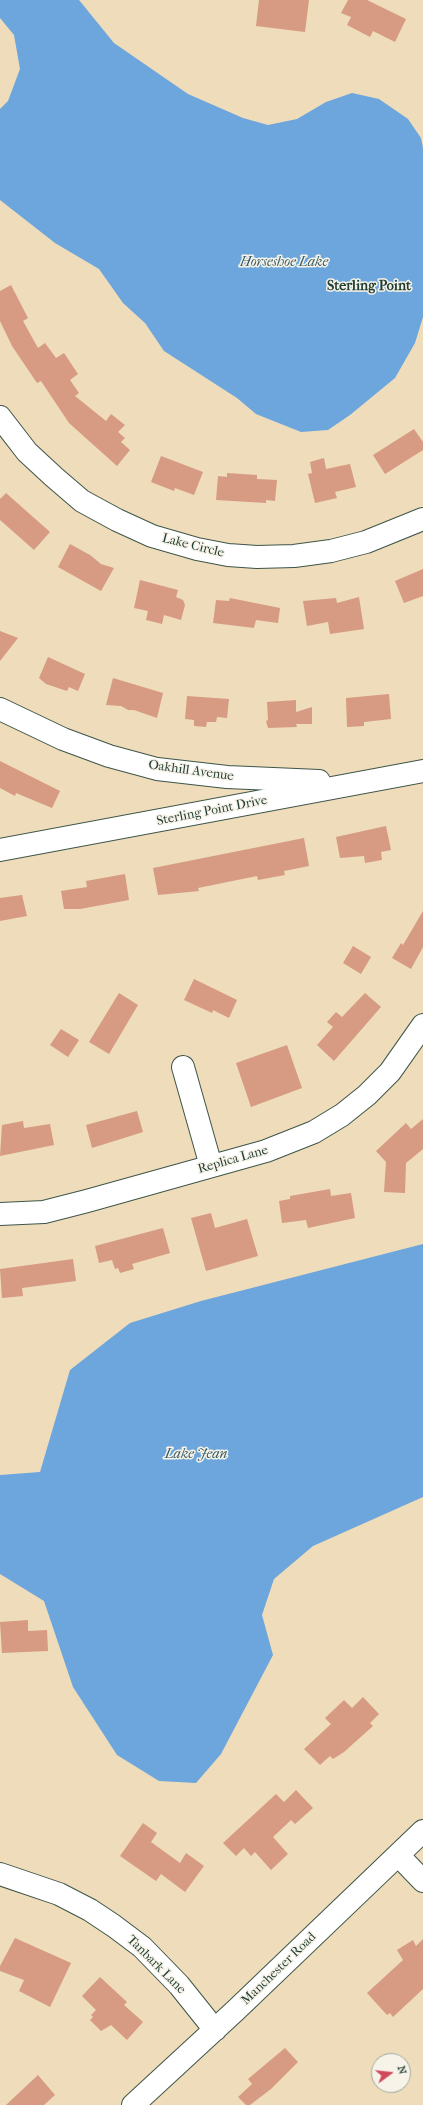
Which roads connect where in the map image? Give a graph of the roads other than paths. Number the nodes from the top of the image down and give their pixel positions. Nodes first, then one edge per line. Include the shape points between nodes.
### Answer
1 (0, 417) edge
2 (423, 519) edge
3 (0, 709) edge
4 (423, 771) edge
5 (368, 782) junction
6 (0, 850) edge
7 (423, 1025) edge
8 (184, 1067) dead end
9 (211, 1166) junction
10 (0, 1214) edge
11 (423, 1831) edge
12 (398, 1854) junction
13 (0, 1874) edge
14 (423, 1881) edge
15 (215, 2030) junction
16 (133, 2105) edge

1 - 2 street, Lake Circle via 27,452 82,501 152,536 197,549 257,557 301,555 366,542
3 - 5 street, Oakhill Avenue via 63,739 109,756 157,769 227,777
4 - 5 street, Sterling Point Drive
5 - 6 street, Sterling Point Drive
7 - 9 street, Replica Lane via 390,1072 342,1115 314,1132 284,1145
8 - 9 street
9 - 10 street, Replica Lane via 44,1212
11 - 12 street, Manchester Road
12 - 14 street
12 - 15 street, Manchester Road
13 - 15 street, Tanbark Lane via 59,1894 114,1926 142,1947 179,1985
15 - 16 street, Manchester Road

